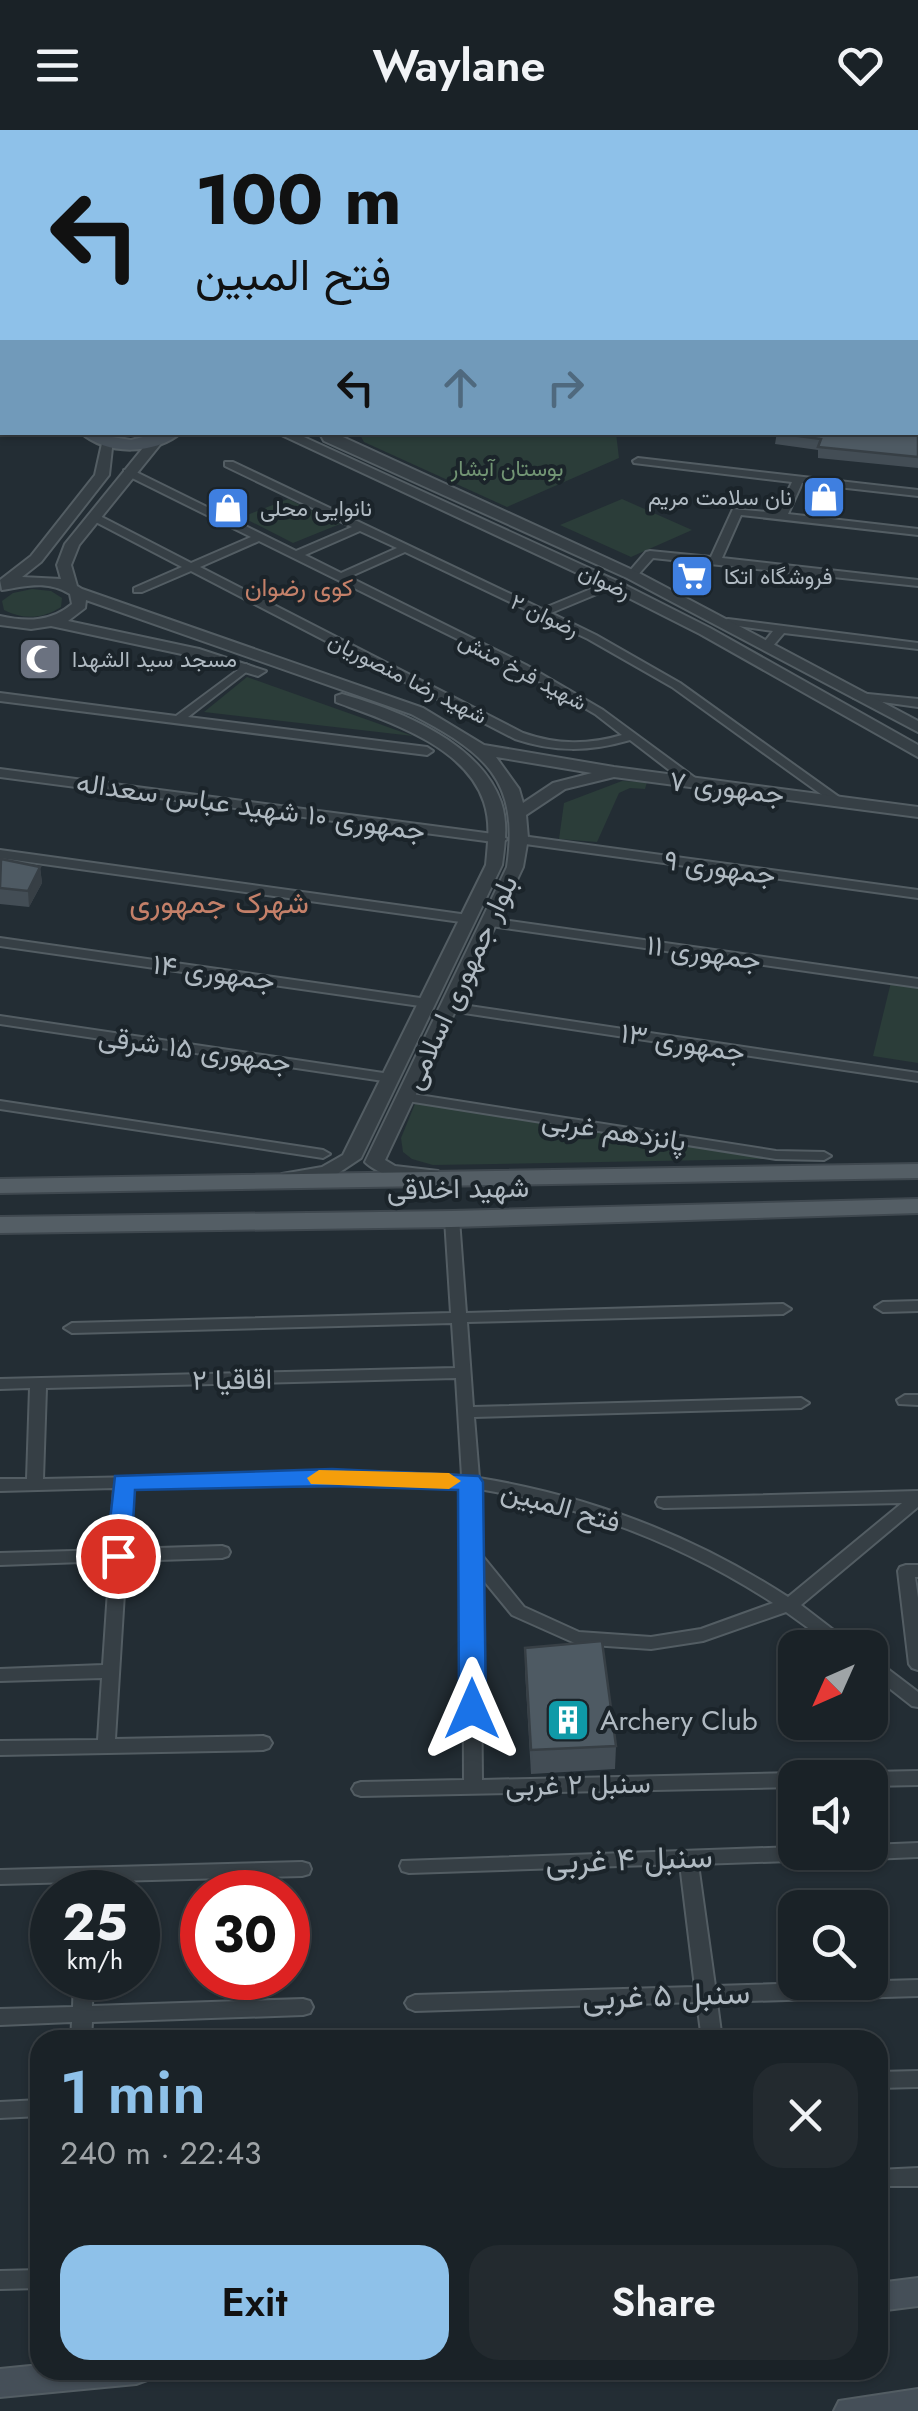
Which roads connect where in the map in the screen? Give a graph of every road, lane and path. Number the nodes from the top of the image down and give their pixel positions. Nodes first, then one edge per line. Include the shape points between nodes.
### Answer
1 (169, 435) edge
2 (288, 435) edge
3 (327, 435) edge
4 (97, 438) edge
5 (156, 442) junction
6 (638, 461) dead end
7 (230, 464) dead end
8 (128, 472) junction
9 (798, 479) junction
10 (918, 493) edge
11 (782, 516) junction
12 (94, 517) junction
13 (360, 527) junction
14 (918, 532) edge
15 (260, 537) junction
16 (406, 548) junction
17 (296, 555) junction
18 (716, 558) junction
19 (192, 567) junction
20 (632, 574) junction
21 (341, 577) junction
22 (918, 583) edge
23 (612, 584) junction
24 (1, 587) edge
25 (73, 589) junction
26 (138, 590) dead end
27 (542, 613) junction
28 (2, 622) edge
29 (51, 622) junction
30 (728, 622) junction
31 (781, 629) junction
32 (768, 645) junction
33 (918, 646) edge
34 (246, 667) junction
35 (294, 676) junction
36 (858, 696) junction
37 (0, 697) edge
38 (918, 703) edge
39 (176, 721) junction
40 (918, 726) edge
41 (632, 736) junction
42 (484, 750) junction
43 (427, 751) dead end
44 (918, 752) edge
45 (614, 772) junction
46 (0, 773) edge
47 (694, 783) junction
48 (840, 802) junction
49 (918, 810) edge
50 (520, 812) junction
51 (501, 839) junction
52 (522, 840) junction
53 (0, 854) edge
54 (918, 894) edge
55 (468, 918) junction
56 (489, 922) junction
57 (0, 942) edge
58 (918, 983) edge
59 (427, 1003) junction
60 (449, 1007) junction
61 (0, 1020) edge
62 (918, 1075) edge
63 (390, 1078) junction
64 (406, 1098) junction
65 (0, 1105) edge
66 (323, 1154) dead end
67 (351, 1158) junction
68 (376, 1162) junction
69 (833, 1164) junction
70 (918, 1171) edge
71 (765, 1173) junction
72 (448, 1177) junction
73 (274, 1180) junction
74 (0, 1186) edge
75 (918, 1206) edge
76 (841, 1208) junction
77 (774, 1209) junction
78 (452, 1220) junction
79 (0, 1225) edge
80 (918, 1306) edge
81 (883, 1307) dead end
82 (783, 1309) dead end
83 (459, 1318) junction
84 (72, 1328) dead end
85 (463, 1373) junction
86 (0, 1384) edge
87 (38, 1384) junction
88 (801, 1403) dead end
89 (466, 1412) junction
90 (123, 1482) junction
91 (471, 1482) junction
92 (35, 1484) junction
93 (0, 1485) edge
94 (918, 1497) edge
95 (664, 1502) dead end
96 (222, 1552) dead end
97 (471, 1554) junction
98 (118, 1556) junction
99 (0, 1559) edge
100 (918, 1571) edge
101 (792, 1603) junction
102 (826, 1630) edge
103 (918, 1664) edge
104 (110, 1671) junction
105 (0, 1675) edge
106 (888, 1678) edge
107 (918, 1701) edge
108 (264, 1743) dead end
109 (106, 1746) junction
110 (0, 1748) edge
111 (888, 1778) edge
112 (918, 1778) edge
113 (778, 1780) edge
114 (473, 1786) junction
115 (361, 1789) dead end
116 (918, 1850) edge
117 (888, 1851) edge
118 (778, 1854) edge
119 (688, 1857) junction
120 (409, 1866) dead end
121 (302, 1869) dead end
122 (0, 1877) edge
123 (30, 1879) edge
124 (160, 1879) edge
125 (918, 1988) edge
126 (706, 1994) junction
127 (83, 2000) edge
128 (415, 2003) dead end
129 (303, 2007) dead end
130 (82, 2014) junction
131 (0, 2017) edge
132 (81, 2030) edge
133 (711, 2030) edge
134 (918, 2079) edge
135 (888, 2080) edge
136 (30, 2108) edge
137 (0, 2110) edge
138 (918, 2177) edge
139 (888, 2178) edge
140 (0, 2280) edge
141 (30, 2280) edge
142 (918, 2292) edge
143 (888, 2295) edge
144 (39, 2380) edge
145 (0, 2384) edge
146 (918, 2404) edge
147 (850, 2411) edge

1 - 5 main road
2 - 23 street, رضوان
3 - 20 street, رضوان
4 - 5 main road
4 - 24 street via 102,474 36,559
5 - 8 street
6 - 9 street
7 - 13 street, رضوان ۲
8 - 12 street
8 - 15 street, شهید فرخ منش
9 - 10 street
9 - 11 street
11 - 14 street
11 - 18 street via 737,511
12 - 19 street, شهید رضا منصوریان
12 - 25 street via 64,565
13 - 16 street, رضوان ۲
13 - 17 street
15 - 17 street, شهید فرخ منش
15 - 19 street
16 - 21 street
16 - 27 street, رضوان ۲
17 - 21 street, شهید فرخ منش
18 - 20 street via 650,554
18 - 22 street
19 - 26 street
19 - 41 street, شهید رضا منصوریان via 544,746 579,750
20 - 30 street, رضوان
21 - 41 street, شهید فرخ منش via 522,667
23 - 27 street
23 - 44 street, رضوان
24 - 25 street, بلوار جمهوری اسلامی via 30,580
25 - 29 street via 80,606
25 - 35 street, بلوار جمهوری اسلامی
27 - 48 street, رضوان ۲ via 676,684
28 - 29 street, بلوار جمهوری اسلامی
29 - 34 street, بلوار جمهوری اسلامی
30 - 31 street
30 - 32 street, رضوان
31 - 32 street
31 - 33 street
32 - 36 street, رضوان
34 - 35 street, بلوار جمهوری اسلامی
34 - 39 street
35 - 42 street, بلوار جمهوری اسلامی via 417,711
35 - 51 street, بلوار جمهوری اسلامی via 455,750 476,770 498,813
36 - 38 street
36 - 40 street, رضوان
37 - 39 street
39 - 43 street
41 - 47 street, شهید فرخ منش
42 - 45 street, جمهوری ۷
42 - 50 street, بلوار جمهوری اسلامی
45 - 47 street, جمهوری ۷
45 - 50 street via 559,786
46 - 51 street, جمهوری ۱۰ شهید عباس سعداله
47 - 48 street, جمهوری ۷
48 - 49 street, جمهوری ۷
50 - 52 street, بلوار جمهوری اسلامی
51 - 55 street, بلوار جمهوری اسلامی
52 - 54 street, جمهوری ۹
52 - 56 street, بلوار جمهوری اسلامی
53 - 55 street
55 - 59 street, بلوار جمهوری اسلامی
56 - 58 street, جمهوری ۱۱
56 - 60 street, بلوار جمهوری اسلامی
57 - 59 street, جمهوری ۱۴
59 - 63 street, بلوار جمهوری اسلامی
60 - 62 street, جمهوری ۱۳
60 - 64 street, بلوار جمهوری اسلامی
61 - 63 street, جمهوری ۱۵ شرقی
63 - 67 street, بلوار جمهوری اسلامی
64 - 68 street, بلوار جمهوری اسلامی
64 - 69 street, پانزدهم غربی
65 - 66 street
67 - 68 street via 361,1166
67 - 73 street via 326,1172
68 - 72 street via 390,1171
69 - 70 main road, شهید اخلاقی
69 - 71 main road, شهید اخلاقی
69 - 76 main road via 824,1188
71 - 72 main road, شهید اخلاقی
71 - 77 main road via 788,1193
72 - 73 main road, شهید اخلاقی
73 - 74 main road, شهید اخلاقی
75 - 76 main road, شهید اخلاقی
76 - 77 main road, شهید اخلاقی
77 - 78 main road, شهید اخلاقی
78 - 79 main road, شهید اخلاقی
78 - 83 street
80 - 81 street
82 - 83 street
83 - 84 street
83 - 85 street
85 - 87 street, اقاقیا ۲
85 - 89 street
86 - 87 street, اقاقیا ۲
87 - 92 street
88 - 89 street
89 - 91 street
90 - 91 street, فتح المبین
90 - 92 street, فتح المبین
90 - 98 street
91 - 97 street
91 - 101 street, فتح المبین via 583,1507 690,1548
92 - 93 street, فتح المبین
94 - 95 street
94 - 101 street
96 - 98 street
97 - 101 street via 518,1611 577,1638 651,1643 703,1635
97 - 114 street
98 - 99 street
98 - 104 street
100 - 103 street via 906,1571
101 - 102 street, فتح المبین
104 - 105 street
104 - 109 street
106 - 107 street
108 - 109 street
109 - 110 street
111 - 112 street
113 - 114 street, سنبل ۲ غربی
114 - 115 street, سنبل ۲ غربی
116 - 117 street
118 - 119 street, سنبل ۴ غربی
119 - 120 street, سنبل ۴ غربی
119 - 126 street
121 - 124 street
122 - 123 street
125 - 126 street, سنبل ۵ غربی
126 - 128 street, سنبل ۵ غربی
126 - 133 street
127 - 130 street
129 - 130 street
130 - 131 street
130 - 132 street
134 - 135 street
136 - 137 street
138 - 139 street
140 - 141 street
142 - 143 main road
144 - 145 main road
146 - 147 main road

